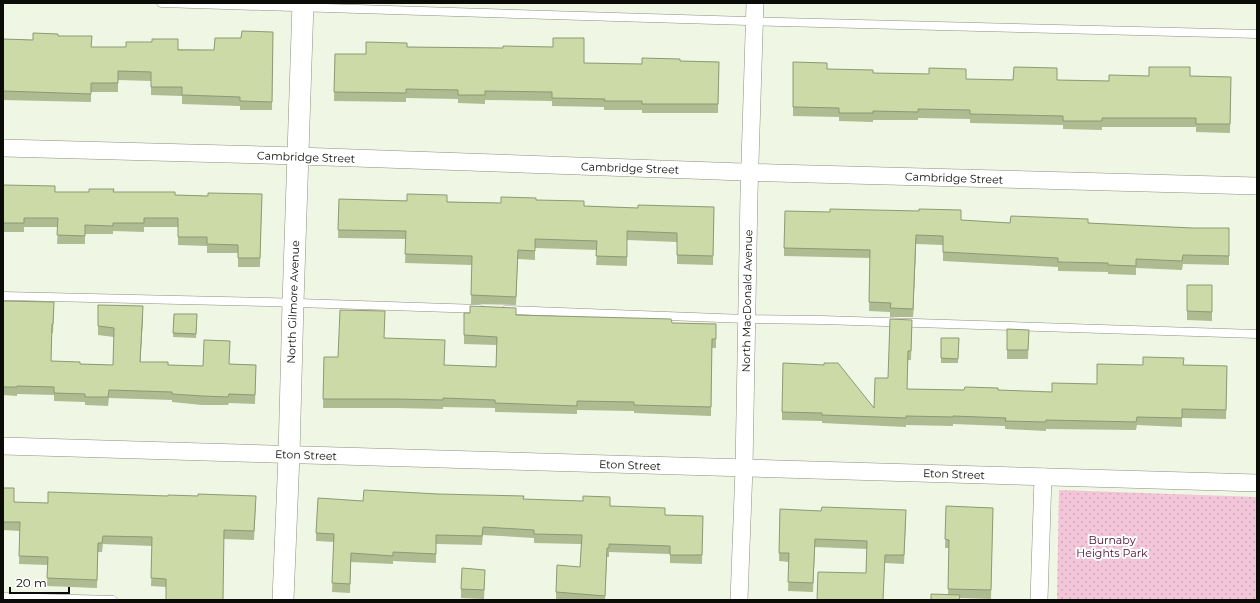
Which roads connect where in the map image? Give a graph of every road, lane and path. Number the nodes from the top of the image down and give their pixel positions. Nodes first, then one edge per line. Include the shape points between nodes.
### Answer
1 (161, 3) edge
2 (755, 3) edge
3 (303, 5) edge
4 (755, 21) junction
5 (1257, 34) edge
6 (3, 148) edge
7 (298, 156) junction
8 (749, 172) junction
9 (1257, 186) edge
10 (3, 296) edge
11 (293, 303) junction
12 (484, 310) edge
13 (500, 310) edge
14 (746, 319) junction
15 (1257, 334) edge
16 (3, 446) edge
17 (289, 455) junction
18 (744, 468) junction
19 (1043, 477) junction
20 (1257, 483) edge
21 (3, 596) edge
22 (113, 600) edge
23 (283, 600) edge
24 (739, 600) edge
25 (1039, 600) edge

1 - 3 lane
2 - 4 street, North MacDonald Avenue
3 - 4 lane
3 - 7 street, North Gilmore Avenue
4 - 5 lane
4 - 8 street, North MacDonald Avenue
6 - 7 street, Cambridge Street
7 - 8 street, Cambridge Street
7 - 11 street, North Gilmore Avenue
8 - 9 street, Cambridge Street
8 - 14 street, North MacDonald Avenue
10 - 11 lane
11 - 12 lane
11 - 17 street, North Gilmore Avenue
13 - 14 lane
14 - 15 lane
14 - 18 street, North MacDonald Avenue
16 - 17 street, Eton Street
17 - 18 street, Eton Street
17 - 23 street, North Gilmore Avenue
18 - 19 street, Eton Street
18 - 24 street, North MacDonald Avenue
19 - 20 street, Eton Street
19 - 25 street
21 - 22 lane

